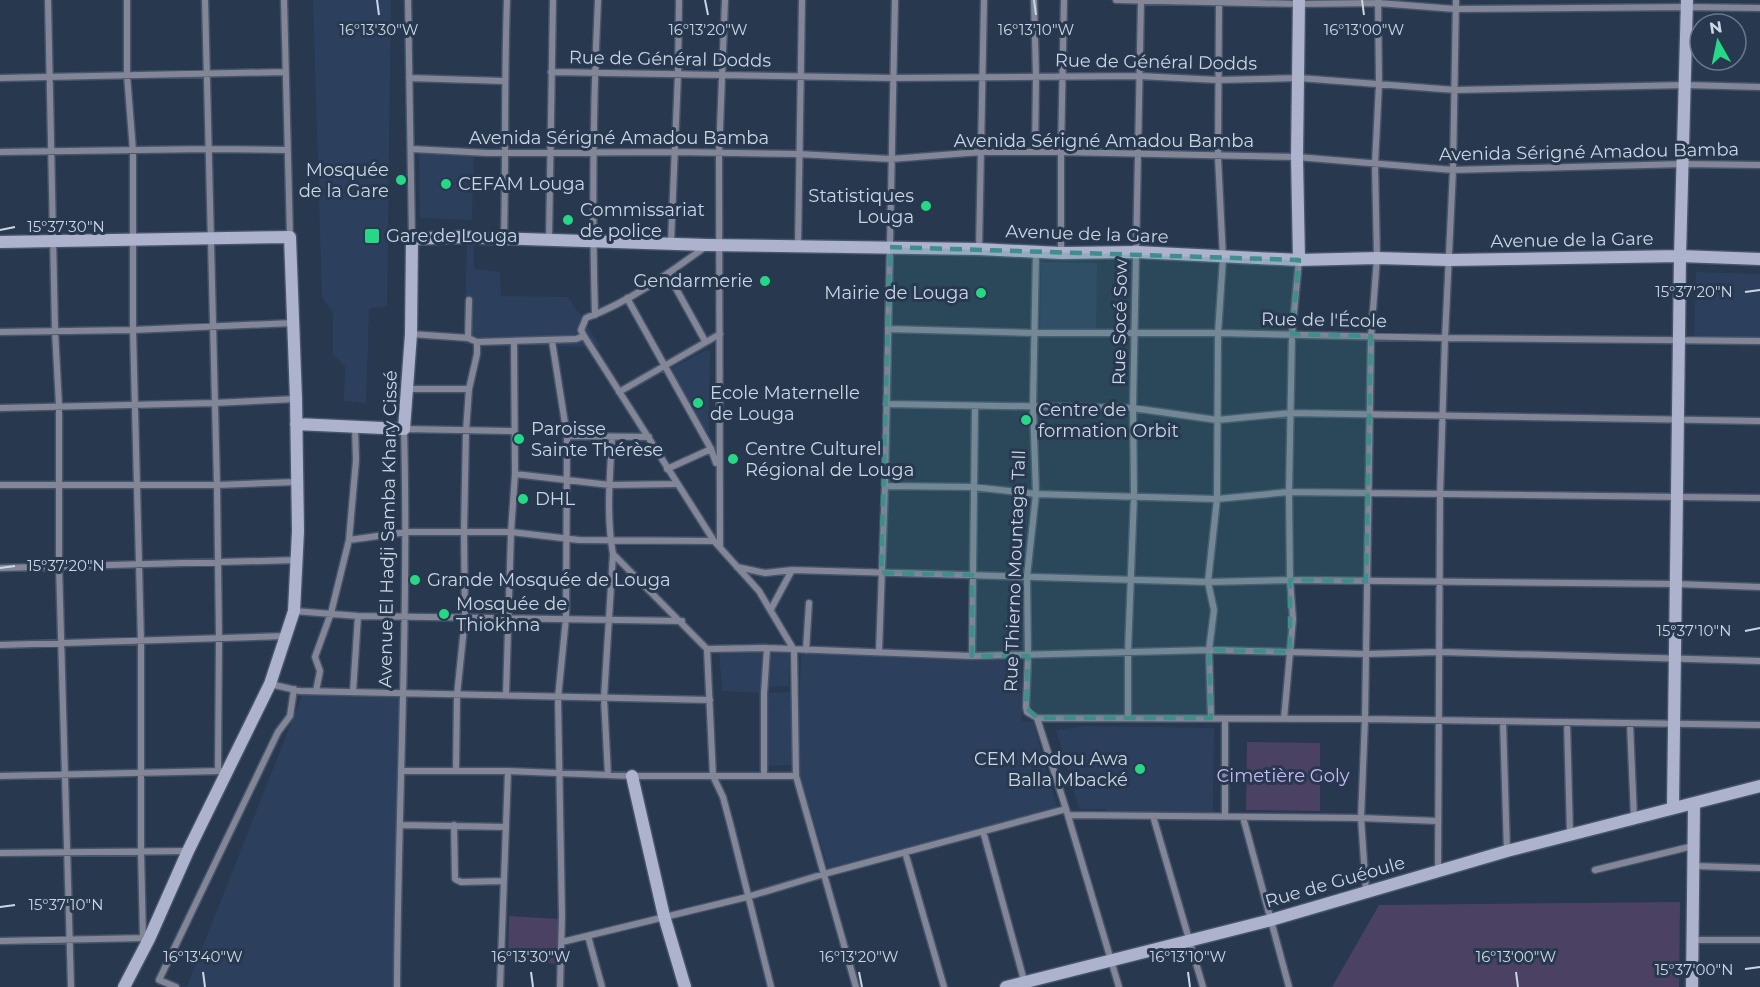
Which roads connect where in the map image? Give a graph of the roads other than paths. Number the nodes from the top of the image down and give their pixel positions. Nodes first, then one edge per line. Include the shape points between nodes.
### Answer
1 (48, 0) edge
2 (127, 0) edge
3 (206, 0) edge
4 (284, 0) edge
5 (408, 0) edge
6 (507, 0) edge
7 (553, 0) edge
8 (598, 0) edge
9 (679, 0) edge
10 (725, 0) edge
11 (802, 0) edge
12 (895, 0) edge
13 (984, 0) edge
14 (1034, 0) edge
15 (1064, 0) edge
16 (1116, 0) edge
17 (1456, 0) edge
18 (1141, 1) edge
19 (1219, 2) edge
20 (1299, 2) edge
21 (1378, 2) edge
22 (1687, 3) edge
23 (1760, 8) edge
24 (1455, 9) junction
25 (285, 72) junction
26 (551, 72) junction
27 (594, 72) junction
28 (208, 73) junction
29 (678, 74) junction
30 (722, 74) junction
31 (127, 75) junction
32 (799, 76) junction
33 (1036, 76) junction
34 (1139, 76) junction
35 (982, 77) junction
36 (1063, 77) junction
37 (0, 78) edge
38 (51, 78) junction
39 (409, 78) junction
40 (893, 78) junction
41 (1299, 78) junction
42 (1218, 80) junction
43 (504, 81) junction
44 (1379, 84) junction
45 (1686, 85) junction
46 (1760, 87) edge
47 (1455, 90) junction
48 (209, 149) junction
49 (412, 149) junction
50 (286, 150) junction
51 (133, 151) junction
52 (0, 152) edge
53 (52, 152) junction
54 (550, 152) junction
55 (675, 152) junction
56 (981, 152) junction
57 (1035, 152) junction
58 (1061, 152) junction
59 (507, 153) junction
60 (594, 153) junction
61 (719, 154) junction
62 (798, 154) junction
63 (1138, 155) junction
64 (1218, 157) junction
65 (1297, 158) junction
66 (891, 159) junction
67 (1375, 164) junction
68 (1683, 164) junction
69 (1760, 165) edge
70 (1453, 170) junction
71 (290, 237) junction
72 (210, 238) junction
73 (504, 238) junction
74 (412, 239) junction
75 (549, 239) junction
76 (134, 240) junction
77 (593, 240) junction
78 (53, 241) junction
79 (0, 242) edge
80 (671, 242) junction
81 (714, 245) junction
82 (798, 246) junction
83 (890, 247) junction
84 (980, 249) junction
85 (1036, 251) junction
86 (1137, 252) junction
87 (1061, 253) junction
88 (1680, 256) junction
89 (1223, 258) junction
90 (1377, 258) junction
91 (1299, 260) junction
92 (1449, 260) junction
93 (1760, 260) edge
94 (668, 274) junction
95 (627, 298) junction
96 (470, 300) dead end
97 (595, 315) junction
98 (293, 323) junction
99 (213, 326) junction
100 (888, 329) junction
101 (133, 330) junction
102 (55, 331) junction
103 (0, 332) edge
104 (1034, 333) junction
105 (1134, 333) junction
106 (1218, 333) junction
107 (411, 334) junction
108 (720, 334) junction
109 (1292, 334) junction
110 (584, 336) junction
111 (1371, 336) junction
112 (468, 338) junction
113 (1445, 338) junction
114 (1680, 339) junction
115 (514, 341) junction
116 (552, 341) junction
117 (705, 341) junction
118 (1760, 341) edge
119 (477, 342) junction
120 (663, 366) junction
121 (408, 389) junction
122 (469, 389) junction
123 (618, 392) junction
124 (296, 399) junction
125 (214, 404) junction
126 (886, 404) junction
127 (58, 405) junction
128 (136, 405) junction
129 (1034, 406) junction
130 (975, 407) junction
131 (0, 408) edge
132 (1133, 408) junction
133 (1291, 413) junction
134 (1370, 414) junction
135 (1444, 415) junction
136 (1679, 419) junction
137 (1217, 420) junction
138 (1760, 421) edge
139 (296, 424) junction
140 (355, 428) junction
141 (404, 429) junction
142 (466, 430) junction
143 (514, 431) junction
144 (567, 436) junction
145 (612, 437) junction
146 (649, 437) junction
147 (711, 449) junction
148 (718, 468) junction
149 (668, 469) junction
150 (515, 474) junction
151 (567, 479) junction
152 (296, 482) junction
153 (610, 484) junction
154 (676, 484) junction
155 (0, 485) edge
156 (138, 485) junction
157 (217, 485) junction
158 (59, 486) junction
159 (885, 486) junction
160 (973, 488) junction
161 (1289, 492) junction
162 (1367, 493) junction
163 (1036, 494) junction
164 (1440, 495) junction
165 (1134, 496) junction
166 (1678, 497) junction
167 (1760, 498) edge
168 (1217, 499) junction
169 (407, 532) junction
170 (464, 532) junction
171 (511, 532) junction
172 (566, 539) junction
173 (349, 540) junction
174 (610, 541) junction
175 (714, 542) junction
176 (720, 547) junction
177 (613, 554) junction
178 (298, 560) junction
179 (218, 562) junction
180 (138, 565) junction
181 (59, 566) junction
182 (737, 567) junction
183 (0, 568) edge
184 (792, 570) junction
185 (881, 573) junction
186 (972, 575) junction
187 (1027, 576) junction
188 (1130, 578) junction
189 (1290, 580) junction
190 (1366, 581) junction
191 (1208, 582) junction
192 (1440, 582) junction
193 (1676, 584) junction
194 (1760, 586) edge
195 (809, 603) dead end
196 (771, 609) junction
197 (294, 611) junction
198 (331, 613) junction
199 (358, 616) junction
200 (406, 616) junction
201 (465, 618) junction
202 (509, 618) junction
203 (566, 618) junction
204 (608, 620) junction
205 (682, 621) junction
206 (285, 636) junction
207 (219, 638) junction
208 (141, 642) junction
209 (61, 644) junction
210 (0, 645) edge
211 (767, 648) junction
212 (707, 649) junction
213 (794, 650) junction
214 (806, 650) junction
215 (1209, 650) junction
216 (1128, 651) junction
217 (879, 652) junction
218 (1290, 652) junction
219 (1440, 652) junction
220 (1366, 654) junction
221 (972, 656) junction
222 (1028, 656) junction
223 (1675, 657) junction
224 (1760, 661) edge
225 (270, 684) junction
226 (294, 689) junction
227 (316, 691) junction
228 (353, 692) junction
229 (404, 693) junction
230 (457, 695) junction
231 (506, 695) junction
232 (558, 698) junction
233 (604, 698) junction
234 (710, 700) junction
235 (1128, 717) junction
236 (1037, 718) junction
237 (1211, 718) junction
238 (1226, 719) junction
239 (1284, 719) junction
240 (1365, 719) junction
241 (1438, 721) junction
242 (1503, 721) junction
243 (1567, 722) junction
244 (1630, 724) junction
245 (1673, 725) junction
246 (1760, 725) edge
247 (456, 770) junction
248 (223, 771) junction
249 (401, 771) junction
250 (508, 771) junction
251 (142, 773) junction
252 (558, 774) junction
253 (65, 775) junction
254 (608, 775) junction
255 (0, 776) edge
256 (632, 776) junction
257 (713, 776) junction
258 (764, 776) junction
259 (796, 776) junction
260 (1760, 786) edge
261 (1694, 804) junction
262 (1673, 807) junction
263 (1067, 812) junction
264 (1153, 816) junction
265 (1225, 816) junction
266 (1243, 817) junction
267 (1634, 817) junction
268 (1361, 818) junction
269 (1437, 821) junction
270 (401, 825) junction
271 (454, 825) junction
272 (506, 827) junction
273 (983, 831) junction
274 (1570, 834) junction
275 (1693, 846) junction
276 (141, 851) junction
277 (188, 851) junction
278 (1507, 851) junction
279 (66, 852) junction
280 (905, 852) junction
281 (0, 854) edge
282 (1694, 866) junction
283 (1760, 868) edge
284 (1595, 870) dead end
285 (1438, 871) junction
286 (824, 874) junction
287 (503, 881) junction
288 (1366, 891) junction
289 (747, 897) junction
290 (664, 916) junction
291 (1271, 920) junction
292 (588, 936) junction
293 (146, 938) junction
294 (68, 939) junction
295 (1190, 940) junction
296 (1693, 940) junction
297 (1760, 940) edge
298 (0, 941) edge
299 (562, 942) junction
300 (1111, 960) junction
301 (1026, 985) edge
302 (70, 987) edge
303 (124, 987) edge
304 (176, 987) edge
305 (397, 987) edge
306 (500, 987) edge
307 (560, 987) edge
308 (602, 987) edge
309 (685, 987) edge
310 (771, 987) edge
311 (856, 987) edge
312 (944, 987) edge
313 (1006, 987) edge
314 (1119, 987) edge
315 (1203, 987) edge
316 (1288, 987) edge
317 (1692, 987) edge

1 - 38 street
2 - 31 street
3 - 28 street
4 - 25 street
5 - 39 street, Avenue El Hadji Samba Khary Cissé
6 - 43 street
7 - 26 street
8 - 27 street
9 - 29 street
10 - 30 street
11 - 32 street
12 - 40 street
13 - 35 street
14 - 33 street
15 - 36 street
16 - 18 street
17 - 24 street
18 - 19 street
18 - 34 street, Rue Socé Sow
19 - 20 street
19 - 42 street
20 - 21 street
20 - 41 street
21 - 24 street
21 - 44 street
22 - 23 street
22 - 24 street
22 - 45 street
24 - 47 street
25 - 28 street
25 - 50 street
26 - 27 street, Rue de Général Dodds
26 - 54 street
27 - 29 street, Rue de Général Dodds
27 - 60 street
28 - 31 street
28 - 48 street
29 - 30 street, Rue de Général Dodds
29 - 55 street
30 - 32 street, Rue de Général Dodds
30 - 61 street
31 - 38 street
31 - 51 street
32 - 40 street, Rue de Général Dodds
32 - 62 street
33 - 35 street, Rue de Général Dodds
33 - 36 street, Rue de Général Dodds
33 - 57 street
34 - 36 street, Rue de Général Dodds
34 - 42 street, Rue de Général Dodds
34 - 63 street, Rue Socé Sow
35 - 40 street, Rue de Général Dodds
35 - 56 street
36 - 58 street
37 - 38 street
38 - 53 street
39 - 43 street
39 - 49 street, Avenue El Hadji Samba Khary Cissé
40 - 66 street
41 - 42 street, Rue de Général Dodds
41 - 44 street, Rue de Général Dodds
41 - 65 street
42 - 64 street
43 - 59 street
44 - 47 street, Rue de Général Dodds
44 - 67 street
45 - 46 street, Rue de Général Dodds
45 - 47 street, Rue de Général Dodds
45 - 68 street
47 - 70 street
48 - 50 street
48 - 51 street
48 - 72 street
49 - 59 street, Avenida Sérigné Amadou Bamba
49 - 74 street, Avenue El Hadji Samba Khary Cissé
50 - 71 street
51 - 53 street
51 - 76 street
52 - 53 street
53 - 78 street
54 - 59 street, Avenida Sérigné Amadou Bamba
54 - 60 street, Avenida Sérigné Amadou Bamba
54 - 75 street
55 - 60 street, Avenida Sérigné Amadou Bamba
55 - 61 street, Avenida Sérigné Amadou Bamba
55 - 80 street
56 - 57 street, Avenida Sérigné Amadou Bamba
56 - 66 street, Avenida Sérigné Amadou Bamba
56 - 84 street
57 - 58 street, Avenida Sérigné Amadou Bamba
58 - 63 street, Avenida Sérigné Amadou Bamba
58 - 87 street
59 - 73 street
60 - 77 street
61 - 62 street, Avenida Sérigné Amadou Bamba
61 - 81 street
62 - 66 street, Avenida Sérigné Amadou Bamba
62 - 82 street
63 - 64 street, Avenida Sérigné Amadou Bamba
63 - 86 street, Rue Socé Sow
64 - 65 street, Avenida Sérigné Amadou Bamba
64 - 89 street
65 - 67 street, Avenida Sérigné Amadou Bamba
65 - 91 street
66 - 83 street
67 - 70 street, Avenida Sérigné Amadou Bamba
67 - 90 street
68 - 69 street, Avenida Sérigné Amadou Bamba
68 - 70 street, Avenida Sérigné Amadou Bamba
68 - 88 street
70 - 92 street
71 - 72 street
71 - 98 street
72 - 76 street
72 - 99 street
73 - 74 street, Avenue de la Gare
73 - 75 street, Avenue de la Gare
74 - 107 street, Avenue El Hadji Samba Khary Cissé
75 - 77 street, Avenue de la Gare
76 - 78 street
76 - 101 street
77 - 80 street, Avenue de la Gare
77 - 97 street
78 - 79 street
78 - 102 street
80 - 81 street, Avenue de la Gare
81 - 82 street, Avenue de la Gare
81 - 94 street
81 - 108 street
82 - 83 street, Avenue de la Gare
83 - 84 street, Avenue de la Gare
83 - 100 street
84 - 85 street, Avenue de la Gare
85 - 87 street, Avenue de la Gare
85 - 104 street, Rue Thierno Mountaga Tall
86 - 87 street, Avenue de la Gare
86 - 89 street, Avenue de la Gare
86 - 105 street, Rue Socé Sow
88 - 92 street, Avenue de la Gare
88 - 93 street, Avenue de la Gare
88 - 114 street
89 - 91 street, Avenue de la Gare
89 - 106 street
90 - 91 street, Avenue de la Gare
90 - 92 street, Avenue de la Gare
90 - 111 street
91 - 109 street
92 - 113 street
94 - 95 street
94 - 117 street
95 - 97 street
95 - 120 street
96 - 112 street
97 - 110 street via 586,318 582,325
98 - 99 street
98 - 124 street
99 - 101 street
99 - 125 street
100 - 104 street, Rue de l'École
100 - 126 street
101 - 102 street
101 - 128 street
102 - 103 street
102 - 127 street
104 - 105 street, Rue de l'École
104 - 129 street, Rue Thierno Mountaga Tall
105 - 106 street, Rue de l'École
105 - 132 street, Rue Socé Sow
106 - 109 street, Rue de l'École
106 - 137 street
107 - 112 street
107 - 121 street, Avenue El Hadji Samba Khary Cissé
108 - 117 street
108 - 148 street
109 - 111 street, Rue de l'École
109 - 133 street
110 - 116 street
110 - 123 street
111 - 113 street, Rue de l'École
111 - 134 street
112 - 119 street
113 - 114 street, Rue de l'École
113 - 135 street
114 - 118 street, Rue de l'École
114 - 136 street
115 - 116 street
115 - 119 street
115 - 143 street
116 - 144 street
117 - 120 street
119 - 122 street
120 - 123 street
120 - 147 street
121 - 122 street
121 - 141 street, Avenue El Hadji Samba Khary Cissé
122 - 142 street
123 - 146 street
124 - 125 street
124 - 139 street
125 - 128 street
125 - 157 street
126 - 130 street
126 - 159 street
127 - 128 street
127 - 131 street
127 - 158 street
128 - 156 street
129 - 130 street
129 - 132 street
129 - 163 street, Rue Thierno Mountaga Tall
130 - 160 street
132 - 137 street
132 - 165 street, Rue Socé Sow
133 - 134 street
133 - 137 street
133 - 161 street
134 - 135 street
134 - 162 street
135 - 136 street
135 - 164 street
136 - 138 street
136 - 166 street
137 - 168 street
139 - 140 street
139 - 152 street
140 - 141 street
140 - 173 street
141 - 142 street
141 - 169 street, Avenue El Hadji Samba Khary Cissé
142 - 143 street
142 - 170 street
143 - 150 street
144 - 145 street
144 - 151 street
145 - 146 street
145 - 153 street
146 - 149 street
147 - 148 street
147 - 149 street
148 - 176 street
149 - 154 street
150 - 151 street
150 - 171 street
151 - 153 street
151 - 172 street
152 - 157 street
152 - 178 street
153 - 154 street
153 - 174 street
154 - 175 street
155 - 158 street
156 - 157 street
156 - 158 street
156 - 180 street
157 - 179 street
158 - 181 street
159 - 160 street
159 - 185 street
160 - 163 street
160 - 186 street
161 - 162 street
161 - 168 street
161 - 189 street
162 - 164 street
162 - 190 street
163 - 165 street
163 - 187 street, Rue Thierno Mountaga Tall
164 - 166 street
164 - 192 street
165 - 168 street
165 - 188 street, Rue Socé Sow
166 - 167 street
166 - 193 street
168 - 191 street
169 - 170 street
169 - 173 street
169 - 200 street, Avenue El Hadji Samba Khary Cissé
170 - 171 street
170 - 201 street
171 - 172 street
171 - 202 street
172 - 174 street
172 - 203 street
173 - 198 street
174 - 175 street
174 - 177 street
175 - 176 street
176 - 182 street
177 - 204 street
177 - 205 street
178 - 179 street
178 - 197 street
179 - 180 street
179 - 207 street
180 - 181 street
180 - 208 street
181 - 183 street
181 - 209 street
182 - 184 street via 765,573
182 - 196 street
184 - 185 street
184 - 196 street
185 - 186 street
185 - 217 street
186 - 187 street
186 - 221 street
187 - 188 street
187 - 222 street, Rue Thierno Mountaga Tall
188 - 191 street
188 - 216 street, Rue Socé Sow
189 - 190 street
189 - 191 street
189 - 218 street
190 - 192 street
190 - 220 street
191 - 215 street via 1214,610
192 - 193 street
192 - 219 street
193 - 194 street
193 - 223 street
195 - 214 street
196 - 213 street
197 - 198 street
197 - 206 street
198 - 199 street
198 - 227 street via 315,657 320,671
199 - 200 street
199 - 228 street
200 - 201 street
200 - 229 street, Avenue El Hadji Samba Khary Cissé
201 - 202 street
201 - 230 street
202 - 203 street
202 - 231 street
203 - 204 street
203 - 232 street
204 - 205 street
204 - 233 street
205 - 212 street
206 - 207 street
206 - 225 street
207 - 208 street
207 - 248 street
208 - 209 street
208 - 251 street
209 - 210 street
209 - 253 street
211 - 212 street
211 - 213 street
211 - 258 street
212 - 234 street
213 - 214 street
213 - 259 street
214 - 217 street
215 - 216 street
215 - 218 street
215 - 237 street
216 - 222 street
216 - 235 street, Rue Socé Sow
217 - 221 street
218 - 220 street
218 - 239 street
219 - 220 street
219 - 223 street
219 - 241 street
220 - 240 street
221 - 222 street
222 - 236 street, Rue Thierno Mountaga Tall via 1026,707
223 - 224 street
223 - 245 street
225 - 226 street
225 - 248 street
226 - 227 street
226 - 304 street via 290,716 278,732 159,980
227 - 228 street
228 - 229 street
229 - 230 street
229 - 249 street, Avenue El Hadji Samba Khary Cissé
230 - 231 street
230 - 247 street
231 - 232 street
232 - 233 street
232 - 252 street
233 - 234 street
233 - 254 street
234 - 257 street
235 - 236 street
235 - 237 street
236 - 263 street
237 - 238 street
238 - 239 street
238 - 265 street
239 - 240 street
240 - 241 street
240 - 268 street
241 - 242 street
241 - 269 street
242 - 243 street
242 - 278 street
243 - 244 street
243 - 274 street
244 - 245 street
244 - 267 street
245 - 246 street
245 - 262 street
247 - 249 street
247 - 250 street
248 - 251 street
248 - 277 street
249 - 270 street, Avenue El Hadji Samba Khary Cissé
250 - 252 street
250 - 272 street
251 - 253 street
251 - 276 street
252 - 254 street
252 - 299 street
253 - 255 street
253 - 279 street
254 - 256 street
256 - 257 street
256 - 290 street
257 - 258 street
257 - 289 street via 725,807
258 - 259 street
259 - 286 street
260 - 261 street, Rue de Guéoule
261 - 262 street, Rue de Guéoule
261 - 275 street
262 - 267 street, Rue de Guéoule
263 - 264 street
263 - 273 street
263 - 300 street
264 - 265 street
264 - 295 street
265 - 266 street
266 - 268 street
266 - 291 street
267 - 274 street, Rue de Guéoule
268 - 269 street
268 - 288 street
269 - 285 street
270 - 271 street
270 - 305 street, Avenue El Hadji Samba Khary Cissé
271 - 272 street
271 - 287 street via 455,879
272 - 287 street
273 - 280 street
273 - 301 street
274 - 278 street, Rue de Guéoule
275 - 282 street
275 - 284 street
276 - 277 street
276 - 279 street
276 - 293 street
277 - 293 street
278 - 285 street, Rue de Guéoule
279 - 281 street
279 - 294 street
280 - 286 street
280 - 312 street
282 - 283 street
282 - 296 street
285 - 288 street, Rue de Guéoule
286 - 289 street
286 - 311 street
287 - 306 street
288 - 291 street, Rue de Guéoule
289 - 290 street
289 - 310 street
290 - 292 street
290 - 309 street
291 - 295 street, Rue de Guéoule
291 - 316 street
292 - 299 street
292 - 308 street
293 - 294 street
293 - 303 street
294 - 298 street
294 - 302 street
295 - 300 street, Rue de Guéoule
295 - 315 street
296 - 297 street
296 - 317 street
299 - 307 street
300 - 301 street, Rue de Guéoule
300 - 314 street
301 - 313 street, Rue de Guéoule

